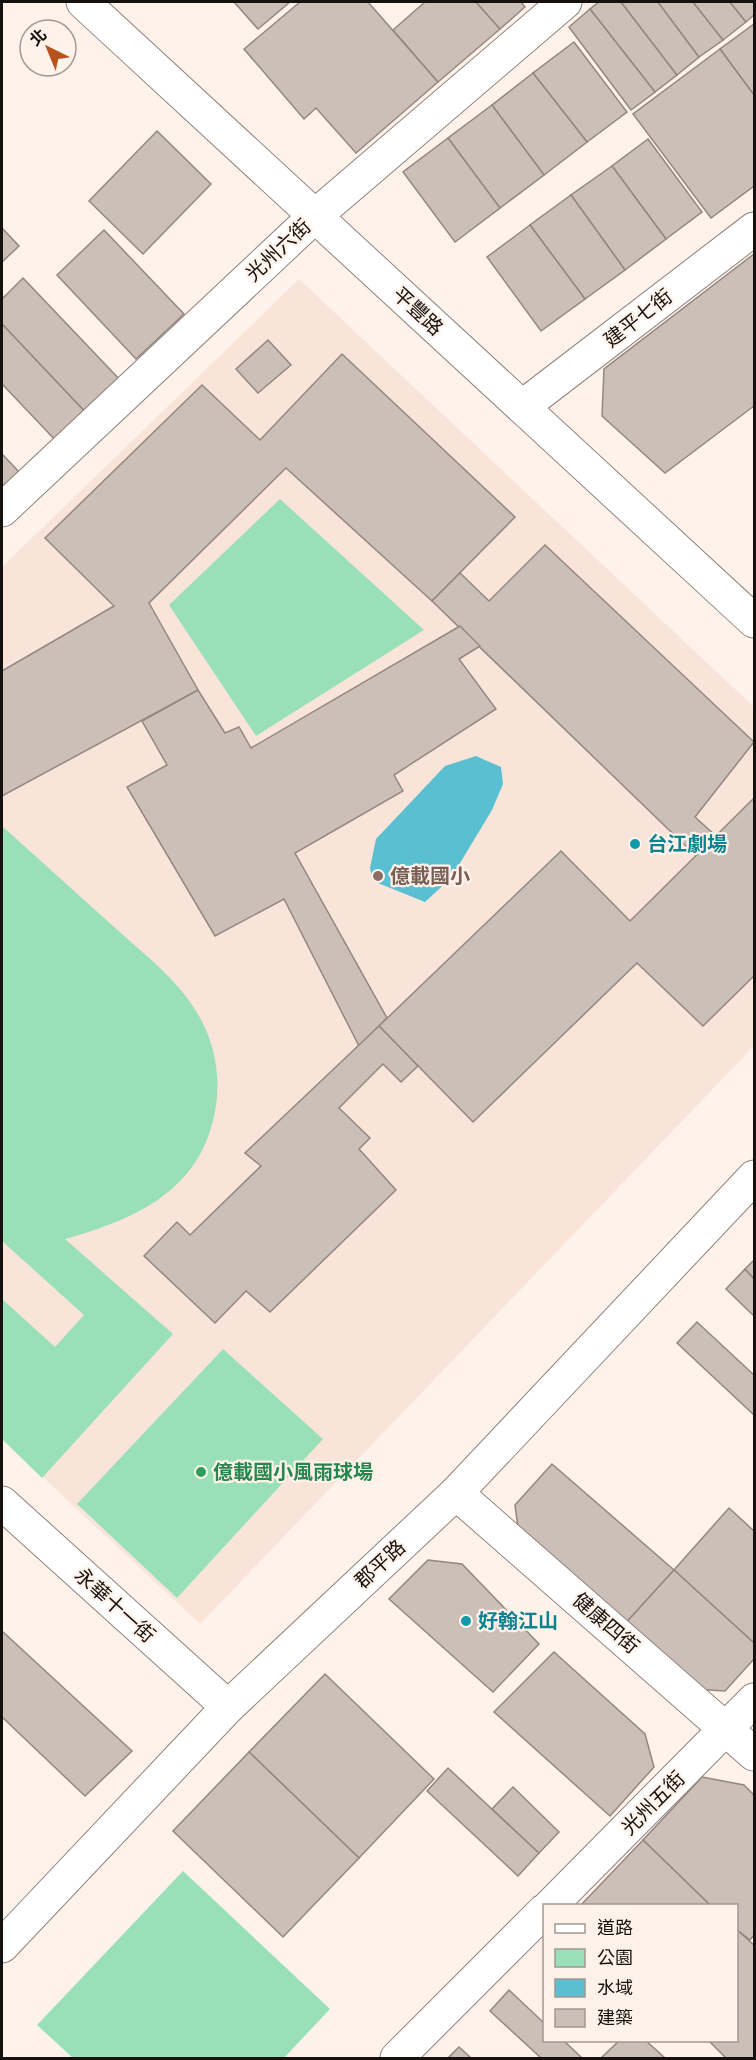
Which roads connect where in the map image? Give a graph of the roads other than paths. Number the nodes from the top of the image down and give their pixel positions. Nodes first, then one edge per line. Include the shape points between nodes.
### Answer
1 (82, 2) edge
2 (565, 2) edge
3 (315, 216) junction
4 (754, 229) edge
5 (522, 407) junction
6 (2, 510) edge
7 (754, 621) edge
8 (754, 1177) edge
9 (456, 1493) junction
10 (2, 1503) edge
11 (754, 1700) edge
12 (228, 1707) junction
13 (727, 1727) junction
14 (754, 1754) edge
15 (551, 1904) edge
16 (543, 1912) edge
17 (2, 1946) edge
18 (397, 2058) edge

1 - 3 street, 平豐路
2 - 3 street, 光州六街
3 - 5 street, 平豐路
3 - 6 street, 光州六街
4 - 5 street, 建平七街
5 - 7 street, 平豐路
8 - 9 street, 郡平路
9 - 12 street, 郡平路
9 - 13 street, 健康四街
10 - 12 street, 永華十一街
11 - 13 street, 光州五街
12 - 17 street, 郡平路
13 - 14 street, 健康四街
13 - 15 street, 光州五街
16 - 18 street

